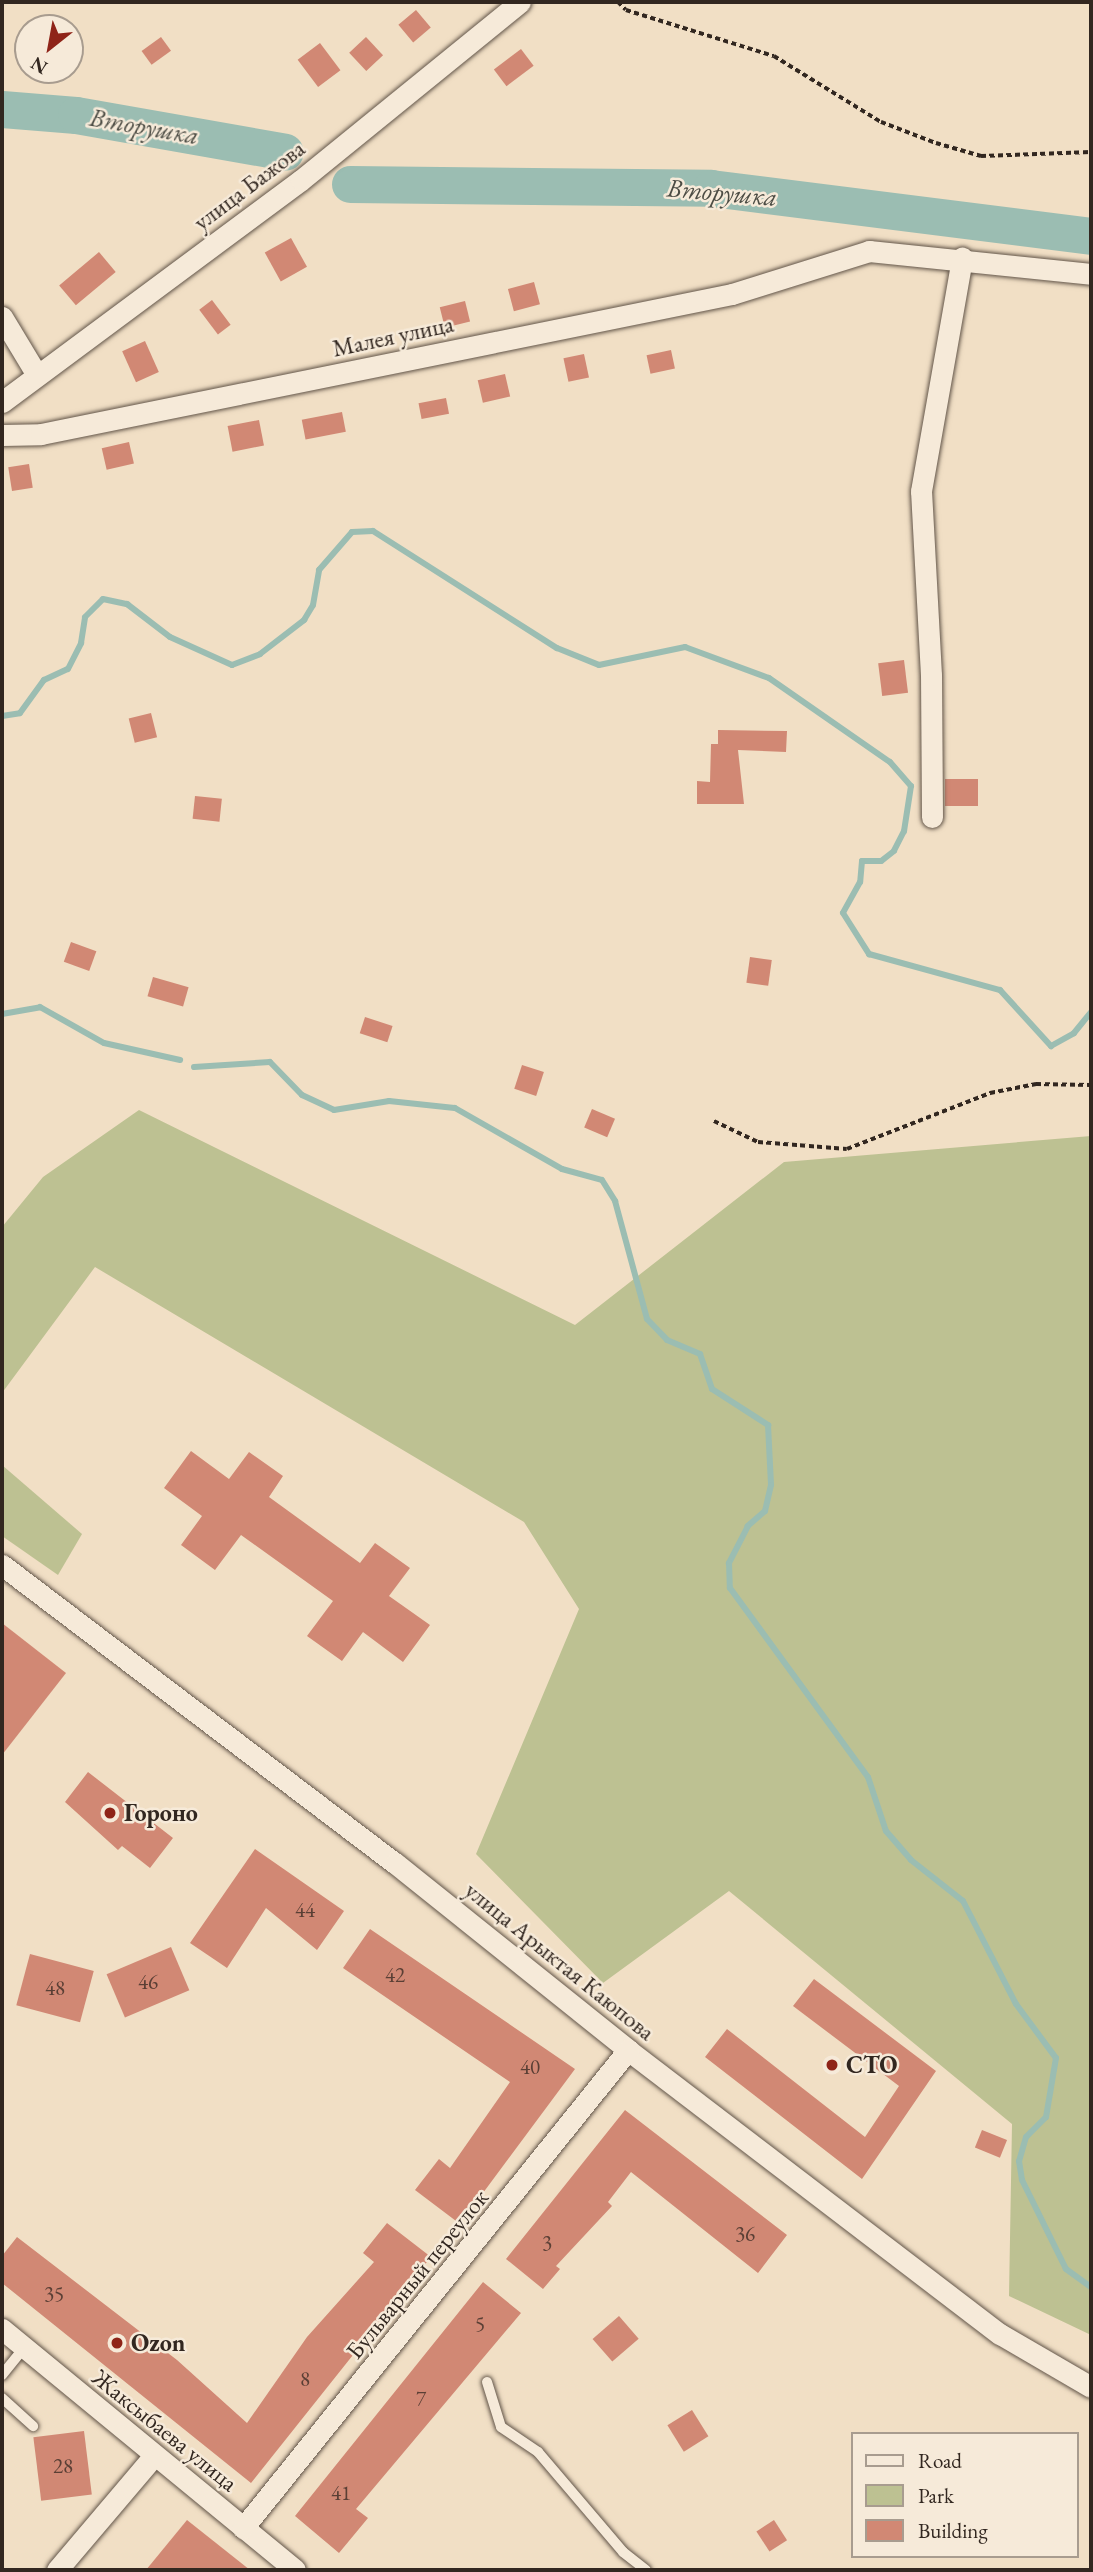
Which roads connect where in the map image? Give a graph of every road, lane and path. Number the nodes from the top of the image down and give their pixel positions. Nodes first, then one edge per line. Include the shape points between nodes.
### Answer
1 (520, 2) edge
2 (618, 2) edge
3 (1091, 152) edge
4 (962, 258) junction
5 (1091, 274) edge
6 (2, 317) edge
7 (37, 374) junction
8 (2, 402) edge
9 (2, 435) edge
10 (932, 817) dead end
11 (1091, 1085) edge
12 (714, 1121) dead end
13 (2, 1565) edge
14 (628, 2050) junction
15 (2, 2329) edge
16 (24, 2348) junction
17 (2, 2375) edge
18 (486, 2382) dead end
19 (1091, 2388) edge
20 (2, 2398) edge
21 (33, 2426) dead end
22 (153, 2457) junction
23 (243, 2528) junction
24 (57, 2570) edge
25 (295, 2570) edge
26 (646, 2570) edge

1 - 7 street, улица Бажова via 301,180
2 - 3 path via 626,10 701,29 774,56 881,122 936,143 981,156
4 - 5 street, Малея улица
4 - 9 street, Малея улица via 869,251 732,295 41,434
4 - 10 street via 921,491 931,675
6 - 7 street
7 - 8 street, улица Бажова
11 - 12 path via 1036,1084 990,1093 847,1149 758,1142
13 - 14 street, улица Арыктая Каюпова via 395,1863
14 - 19 street, улица Арыктая Каюпова via 1000,2334
14 - 23 street, Бульварный переулок
15 - 16 street, Жаксыбаева улица
16 - 17 lane
16 - 22 street, Жаксыбаева улица
18 - 26 lane via 501,2427 538,2452 623,2552
20 - 21 lane
22 - 23 street, Жаксыбаева улица
22 - 24 street
23 - 25 street, Жаксыбаева улица

